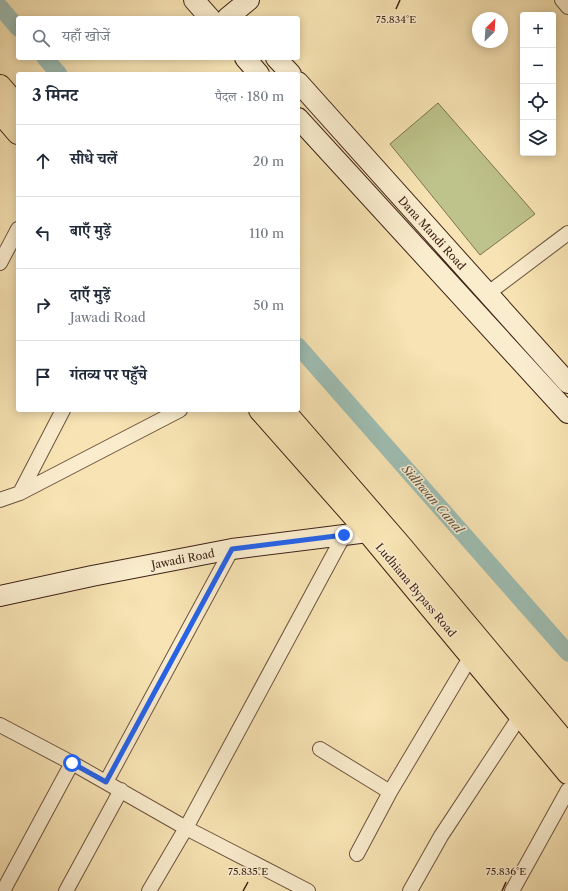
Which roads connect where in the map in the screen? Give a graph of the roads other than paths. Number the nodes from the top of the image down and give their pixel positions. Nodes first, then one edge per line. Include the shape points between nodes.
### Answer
1 (194, 0) edge
2 (562, 0) edge
3 (568, 7) edge
4 (208, 16) edge
5 (247, 60) edge
6 (278, 60) edge
7 (257, 72) edge
8 (288, 72) edge
9 (300, 84) edge
10 (0, 86) edge
11 (16, 105) edge
12 (0, 112) edge
13 (300, 120) edge
14 (16, 131) edge
15 (16, 233) edge
16 (568, 233) edge
17 (0, 263) edge
18 (486, 294) junction
19 (568, 383) edge
20 (62, 412) edge
21 (176, 412) edge
22 (262, 412) edge
23 (285, 412) edge
24 (568, 413) edge
25 (20, 493) junction
26 (0, 500) edge
27 (368, 532) junction
28 (344, 535) junction
29 (232, 549) junction
30 (0, 596) edge
31 (471, 656) junction
32 (520, 716) junction
33 (0, 726) edge
34 (568, 746) edge
35 (320, 749) dead end
36 (72, 763) junction
37 (568, 773) edge
38 (106, 782) junction
39 (121, 790) junction
40 (568, 790) edge
41 (390, 792) junction
42 (186, 828) junction
43 (357, 854) dead end
44 (3, 891) edge
45 (66, 891) edge
46 (149, 891) edge
47 (308, 891) edge
48 (410, 891) edge
49 (512, 891) edge

1 - 4 street
2 - 3 street
5 - 7 street
6 - 8 street
9 - 18 street, Dana Mandi Road
10 - 11 highway
12 - 14 highway
13 - 24 street
15 - 17 street
16 - 18 street
18 - 19 street, Dana Mandi Road
20 - 25 street
21 - 25 street
22 - 27 highway, Ludhiana Bypass Road
23 - 34 highway, Ludhiana Bypass Road
25 - 26 street
27 - 28 street, Jawadi Road
27 - 31 highway, Ludhiana Bypass Road
28 - 29 street, Jawadi Road
28 - 42 street
29 - 30 street, Jawadi Road
29 - 38 street
31 - 32 highway, Ludhiana Bypass Road
31 - 41 street
32 - 37 highway, Ludhiana Bypass Road
32 - 48 street via 441,836
33 - 36 street
35 - 41 street
36 - 38 street
36 - 44 street
38 - 39 street
39 - 42 street
39 - 45 street
40 - 49 street
41 - 43 street
42 - 46 street
42 - 47 street

